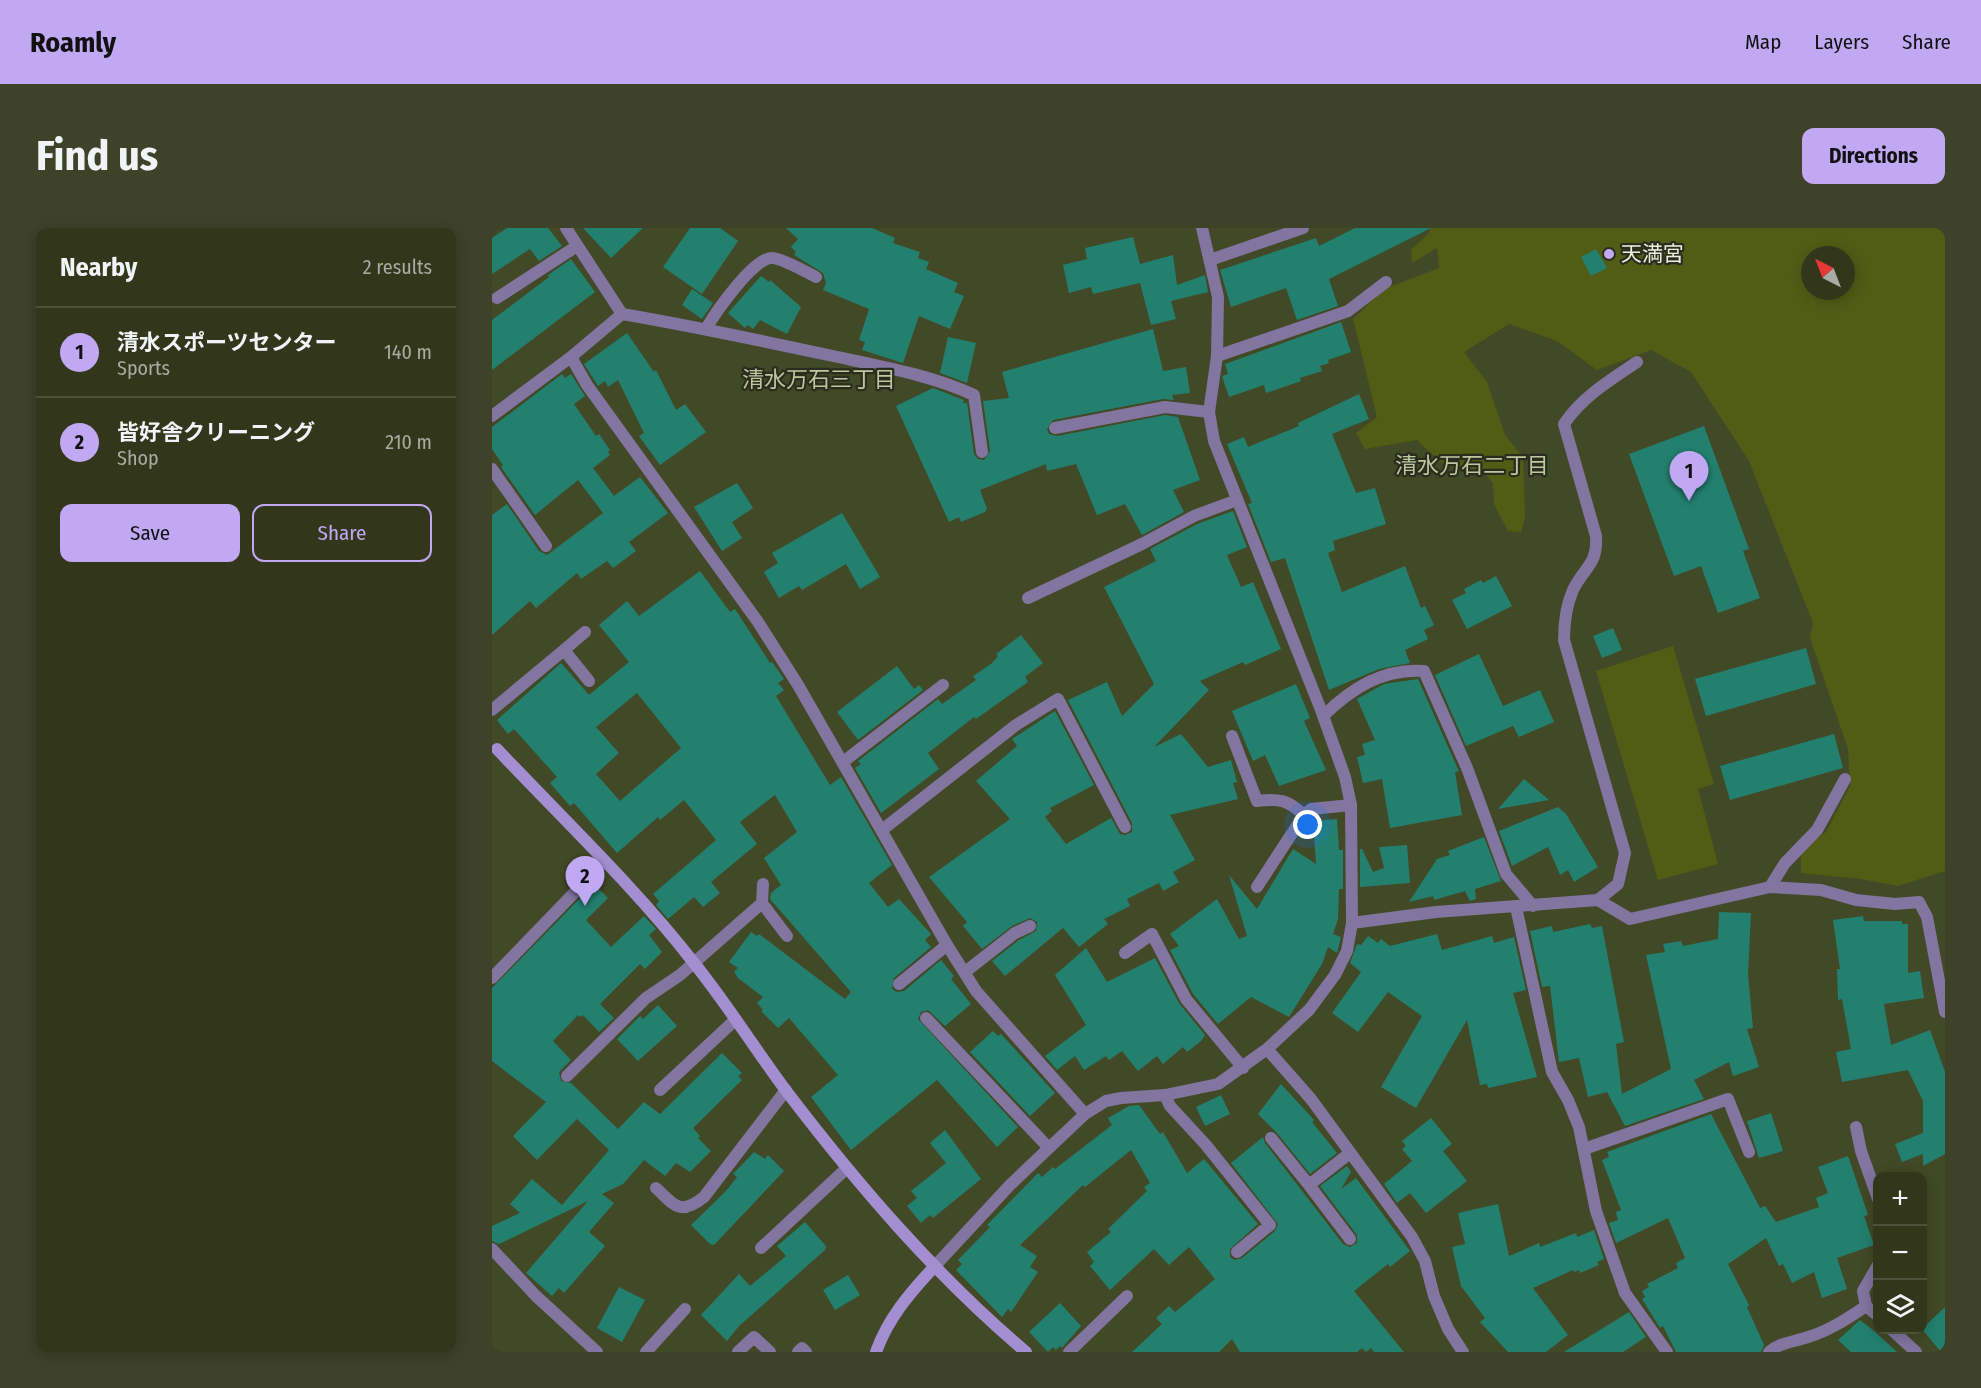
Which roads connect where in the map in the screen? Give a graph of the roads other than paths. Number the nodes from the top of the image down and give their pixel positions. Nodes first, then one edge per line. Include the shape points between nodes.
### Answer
1 (566, 228) edge
2 (1202, 228) edge
3 (1303, 228) edge
4 (577, 246) junction
5 (1210, 260) junction
6 (816, 277) dead end
7 (1386, 282) dead end
8 (497, 298) dead end
9 (622, 314) junction
10 (706, 329) junction
11 (1217, 356) junction
12 (571, 357) junction
13 (1637, 362) dead end
14 (1209, 412) junction
15 (492, 416) edge
16 (1055, 428) dead end
17 (982, 452) dead end
18 (492, 469) edge
19 (1237, 500) junction
20 (546, 546) dead end
21 (1028, 598) dead end
22 (585, 632) dead end
23 (564, 650) junction
24 (589, 681) dead end
25 (943, 685) dead end
26 (492, 710) edge
27 (1323, 716) junction
28 (1232, 736) dead end
29 (494, 749) edge
30 (843, 762) junction
31 (1845, 779) dead end
32 (1351, 805) junction
33 (1304, 814) junction
34 (1125, 827) dead end
35 (882, 830) junction
36 (604, 862) junction
37 (763, 885) dead end
38 (1257, 887) dead end
39 (1770, 887) junction
40 (1598, 900) junction
41 (762, 903) junction
42 (1533, 906) junction
43 (1516, 907) junction
44 (1352, 923) junction
45 (1030, 926) dead end
46 (787, 936) dead end
47 (946, 945) junction
48 (1125, 953) dead end
49 (694, 962) junction
50 (964, 972) junction
51 (492, 978) edge
52 (899, 984) dead end
53 (1945, 1012) edge
54 (926, 1018) dead end
55 (735, 1020) junction
56 (1267, 1049) junction
57 (1243, 1068) junction
58 (567, 1076) dead end
59 (660, 1090) dead end
60 (786, 1090) junction
61 (1165, 1095) junction
62 (1085, 1114) junction
63 (1856, 1127) dead end
64 (1271, 1138) dead end
65 (1048, 1147) junction
66 (1584, 1149) junction
67 (1749, 1152) dead end
68 (1350, 1153) junction
69 (847, 1167) junction
70 (1309, 1185) junction
71 (1873, 1185) edge
72 (656, 1188) dead end
73 (1350, 1239) dead end
74 (761, 1248) dead end
75 (492, 1249) edge
76 (1237, 1252) dead end
77 (934, 1267) junction
78 (1873, 1274) edge
79 (1127, 1296) dead end
80 (1866, 1306) junction
81 (685, 1309) dead end
82 (1873, 1312) edge
83 (1897, 1334) edge
84 (1789, 1347) edge
85 (597, 1352) edge
86 (646, 1352) edge
87 (738, 1352) edge
88 (770, 1352) edge
89 (798, 1352) edge
90 (806, 1352) edge
91 (876, 1352) edge
92 (1026, 1352) edge
93 (1069, 1352) edge
94 (1463, 1352) edge
95 (1667, 1352) edge
96 (1769, 1352) edge
97 (1916, 1352) edge

1 - 4 street
2 - 5 street
3 - 5 street
4 - 8 street
4 - 9 street
5 - 11 street via 1218,297
6 - 10 street via 773,258 760,261
7 - 11 street via 1348,311
9 - 10 street
9 - 12 street
10 - 17 street via 957,387 974,395
11 - 14 street
12 - 15 street
12 - 30 street via 587,385 758,622
13 - 40 street via 1600,387 1573,410 1564,424 1598,552 1574,588 1564,614 1564,640 1625,853 1618,884
14 - 16 street via 1165,407
14 - 19 street via 1214,441
18 - 20 street
19 - 21 street via 1194,516
19 - 27 street
22 - 23 street
23 - 24 street
23 - 26 street
25 - 30 street
27 - 32 street
27 - 42 street via 1356,688 1386,674 1424,671 1467,768 1506,874
28 - 33 street via 1257,801 1279,798
29 - 36 street
30 - 35 street
31 - 39 street via 1817,830 1785,863
32 - 33 street
32 - 44 street
33 - 38 street
34 - 35 street via 1058,699 1016,725
35 - 47 street
36 - 49 street
36 - 51 street
37 - 41 street
39 - 40 street via 1630,919
39 - 53 street via 1821,890 1856,900 1895,904 1919,902 1927,917
40 - 42 street
41 - 46 street
41 - 49 street
42 - 43 street
43 - 44 street
43 - 66 street via 1552,1072 1568,1100
44 - 56 street via 1347,951 1335,975 1309,1010
45 - 50 street
47 - 50 street
47 - 52 street
48 - 57 street via 1152,934 1186,999
49 - 55 street
49 - 58 street via 646,998
50 - 62 street via 976,991
54 - 65 street
55 - 59 street
55 - 60 street
56 - 57 street
56 - 68 street
57 - 61 street via 1218,1084
60 - 69 street
60 - 72 street via 704,1197 684,1209
61 - 62 street via 1106,1101
61 - 76 street via 1270,1226
62 - 65 street
63 - 71 street
64 - 70 street
65 - 77 street
66 - 67 street via 1728,1099
66 - 95 street via 1596,1211 1625,1293
68 - 70 street
68 - 94 street via 1412,1237 1425,1261 1448,1329
69 - 74 street
69 - 77 street
70 - 73 street
75 - 85 street
77 - 91 street via 883,1331
77 - 92 street
78 - 80 street via 1863,1291
79 - 93 street
80 - 82 street
80 - 84 street
81 - 86 street
83 - 97 street
84 - 96 street
87 - 88 street via 754,1337
89 - 90 street via 802,1348

